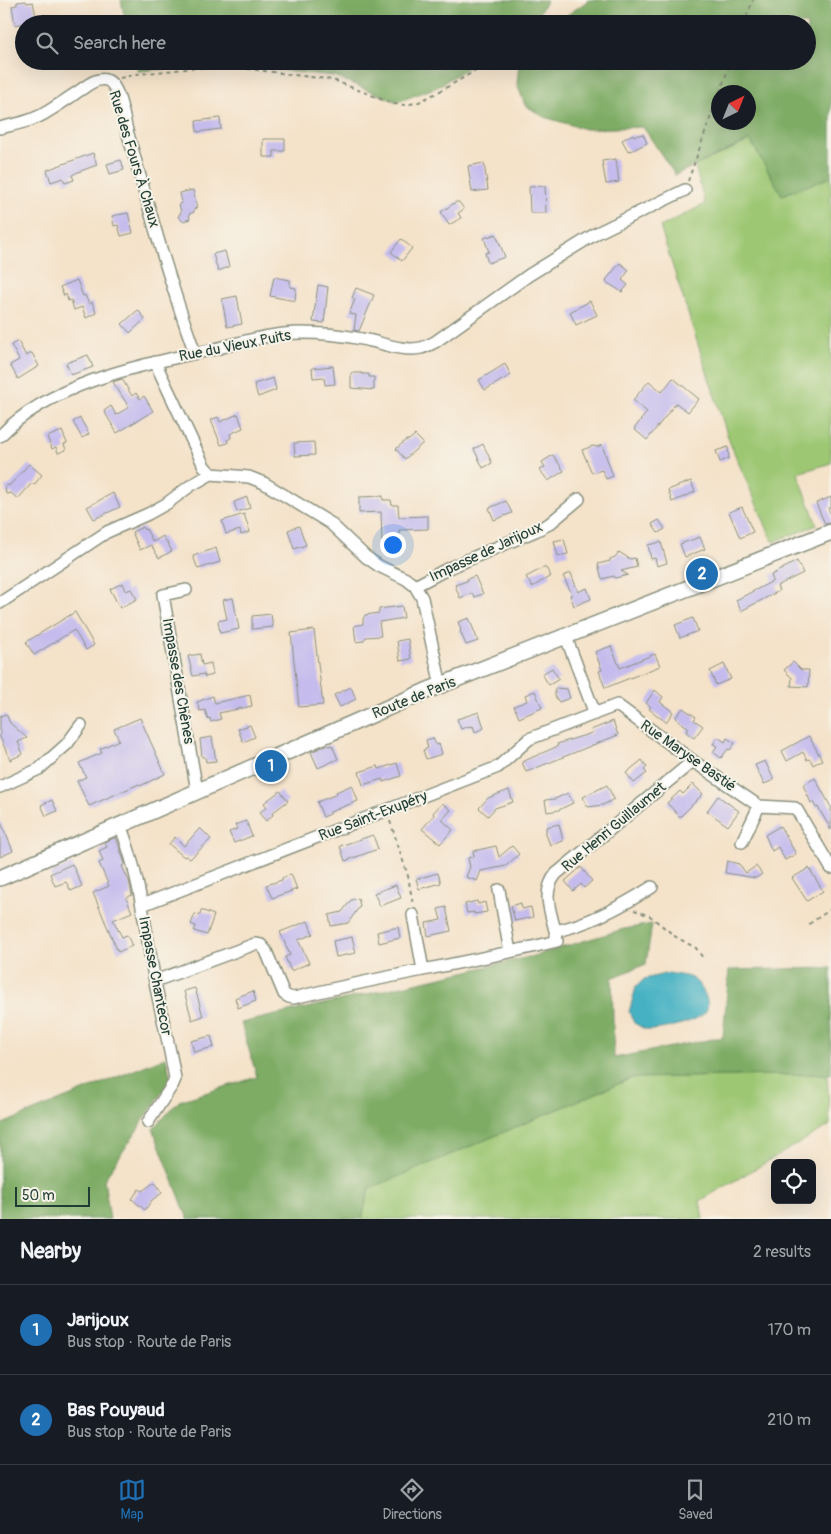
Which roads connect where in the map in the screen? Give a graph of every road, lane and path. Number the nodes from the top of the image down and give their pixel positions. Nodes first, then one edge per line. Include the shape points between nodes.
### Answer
1 (753, 0) edge
2 (747, 15) edge
3 (175, 70) edge
4 (257, 70) edge
5 (476, 70) edge
6 (728, 70) edge
7 (108, 80) junction
8 (722, 85) edge
9 (711, 116) edge
10 (0, 128) edge
11 (684, 190) joint
12 (195, 353) junction
13 (155, 362) junction
14 (0, 436) edge
15 (211, 474) junction
16 (579, 498) dead end
17 (831, 532) edge
18 (415, 586) junction
19 (186, 590) dead end
20 (0, 603) edge
21 (566, 637) junction
22 (441, 686) junction
23 (595, 714) junction
24 (81, 726) dead end
25 (693, 761) junction
26 (0, 787) edge
27 (197, 792) junction
28 (759, 806) junction
29 (386, 811) junction
30 (120, 825) junction
31 (742, 842) dead end
32 (831, 868) edge
33 (1, 877) edge
34 (652, 887) dead end
35 (498, 890) dead end
36 (142, 905) junction
37 (620, 905) junction
38 (831, 909) edge
39 (413, 915) joint
40 (809, 924) dead end
41 (556, 930) junction
42 (510, 952) junction
43 (702, 958) dead end
44 (423, 970) junction
45 (155, 981) junction
46 (148, 1122) dead end

1 - 2 path
3 - 7 path
4 - 5 path via 333,80 394,104 406,105 418,102
6 - 8 path
7 - 10 street, Rue des Fours À Chaux via 98,79 46,113
7 - 12 street, Rue des Fours À Chaux via 118,96 177,303
9 - 11 path
11 - 12 street, Rue du Vieux Puits via 597,233 422,348 409,349 360,338 301,333
12 - 13 street, Rue du Vieux Puits
13 - 14 street, Rue du Vieux Puits via 62,393 28,412
13 - 15 street via 204,466
15 - 18 street via 250,477 264,482 330,524 366,558
15 - 20 street via 166,504 107,532
16 - 18 street, Impasse de Jarijoux via 536,532 449,568
17 - 21 main road, Route de Paris
18 - 22 street via 422,598
19 - 27 street, Impasse des Chênes via 163,595
21 - 22 main road, Route de Paris
21 - 23 street
22 - 27 main road, Route de Paris
23 - 25 street, Rue Maryse Bastié via 617,705
23 - 29 street, Rue Saint-Exupéry via 529,739 498,767
24 - 26 street via 67,744 39,769
25 - 28 street, Rue Maryse Bastié
25 - 41 street, Rue Henri Guillaumet via 556,874 547,893
27 - 30 main road, Route de Paris
28 - 31 street
28 - 32 street via 797,810
29 - 36 street, Rue Saint-Exupéry
29 - 39 path via 408,876
30 - 33 main road, Route de Paris
30 - 36 street, Impasse Chantecor
34 - 37 street
35 - 42 street
36 - 45 street, Impasse Chantecor
37 - 41 street via 572,928
37 - 43 path via 650,916 696,948
38 - 40 path
39 - 44 street
41 - 42 street via 557,940
42 - 44 street
44 - 45 street via 294,998 284,994 266,951 255,944
45 - 46 street, Impasse Chantecor via 174,1079

